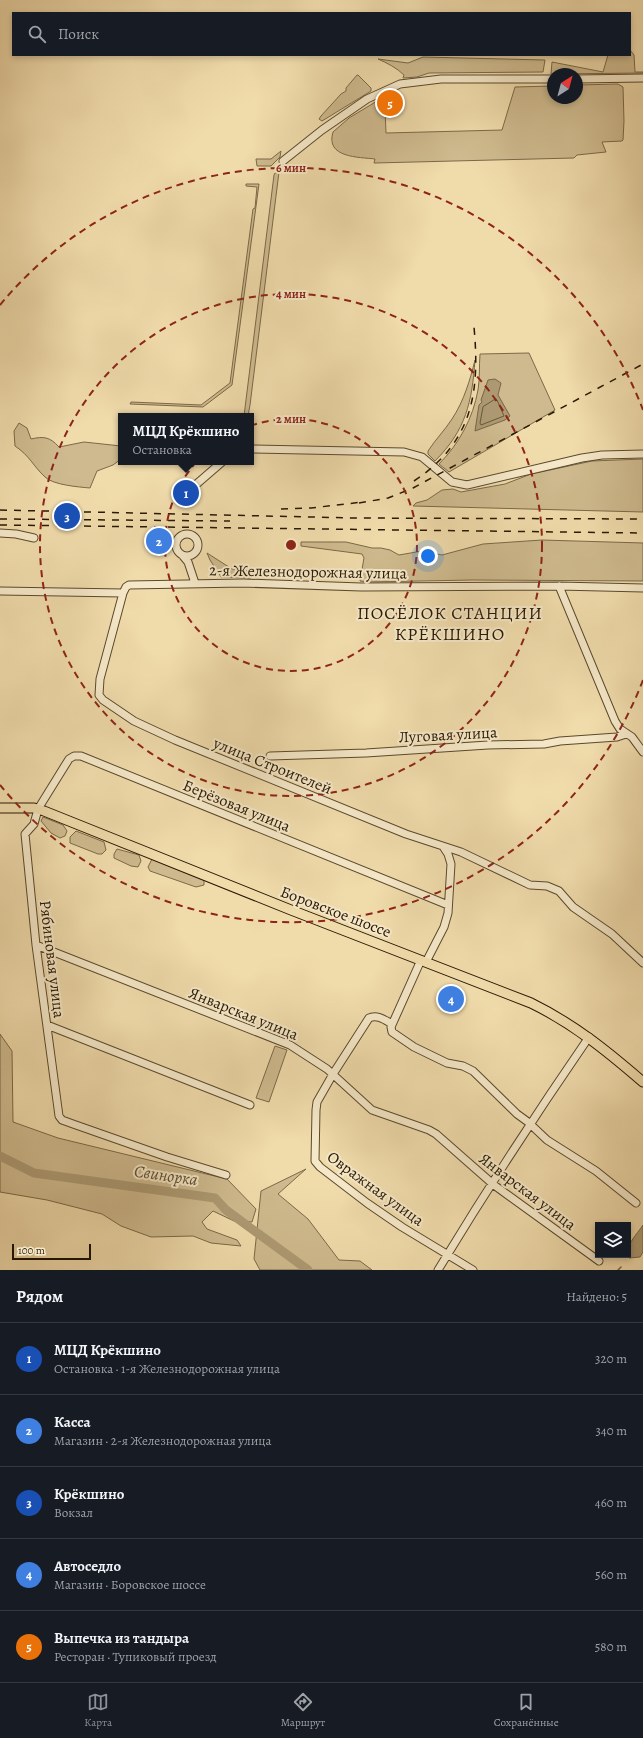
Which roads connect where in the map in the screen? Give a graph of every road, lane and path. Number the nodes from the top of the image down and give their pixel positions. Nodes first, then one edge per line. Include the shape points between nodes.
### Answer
1 (643, 78) edge
2 (583, 79) edge
3 (547, 80) edge
4 (283, 161) dead end
5 (254, 449) edge
6 (643, 454) edge
7 (219, 465) edge
8 (185, 490) dead end
9 (0, 533) edge
10 (34, 538) dead end
11 (187, 558) dead end
12 (195, 583) junction
13 (559, 586) junction
14 (643, 588) edge
15 (0, 591) edge
16 (123, 593) junction
17 (626, 734) junction
18 (643, 752) edge
19 (270, 756) dead end
20 (0, 808) edge
21 (38, 809) junction
22 (444, 848) junction
23 (448, 905) junction
24 (36, 945) junction
25 (423, 962) junction
26 (643, 963) edge
27 (392, 1025) junction
28 (47, 1026) junction
29 (589, 1038) junction
30 (332, 1074) junction
31 (643, 1082) edge
32 (250, 1105) dead end
33 (531, 1124) junction
34 (226, 1175) dead end
35 (492, 1183) junction
36 (636, 1203) dead end
37 (448, 1254) junction
38 (599, 1260) dead end
39 (438, 1270) edge
40 (473, 1270) edge

1 - 2 street
3 - 4 street via 441,79 393,86 342,116
5 - 6 street via 404,452 422,457 450,481 467,485 582,458
7 - 8 street via 192,488
9 - 10 street
11 - 12 street
12 - 13 street, 2-я Железнодорожная улица via 361,587
12 - 16 street, 2-я Железнодорожная улица via 129,585
13 - 14 street, 2-я Железнодорожная улица
13 - 17 street via 615,721
15 - 16 street
16 - 22 street, улица Строителей via 100,679 99,695 102,700 134,721 175,740
17 - 18 street via 632,737
17 - 19 street, Луговая улица via 544,744 488,744 366,753
20 - 21 main road, Боровское шоссе
21 - 23 street, Берёзовая улица via 69,760 77,756
21 - 24 street, Рябиновая улица via 34,824 25,834
21 - 25 main road, Боровское шоссе
22 - 23 street via 451,864
22 - 26 street, улица Строителей via 461,852 530,886 547,886 559,891 573,907 612,934
23 - 25 street via 444,927
24 - 28 street, Рябиновая улица
24 - 30 street, Январская улица via 286,1043
25 - 27 street
25 - 29 main road, Боровское шоссе via 531,1003 564,1020
27 - 30 street, Овражная улица via 378,1017 369,1018
27 - 33 street via 394,1034 414,1048 450,1065 464,1066 473,1071 517,1114
28 - 32 street
28 - 34 street, Рябиновая улица via 58,1112 62,1120
29 - 31 main road, Боровское шоссе
29 - 33 street
30 - 35 street, Январская улица via 372,1110 432,1132
30 - 37 street, Овражная улица via 316,1106 317,1164 393,1220
33 - 35 street
33 - 36 street via 547,1140 596,1171
35 - 37 street
35 - 38 street, Январская улица
37 - 39 street
37 - 40 street, Овражная улица

